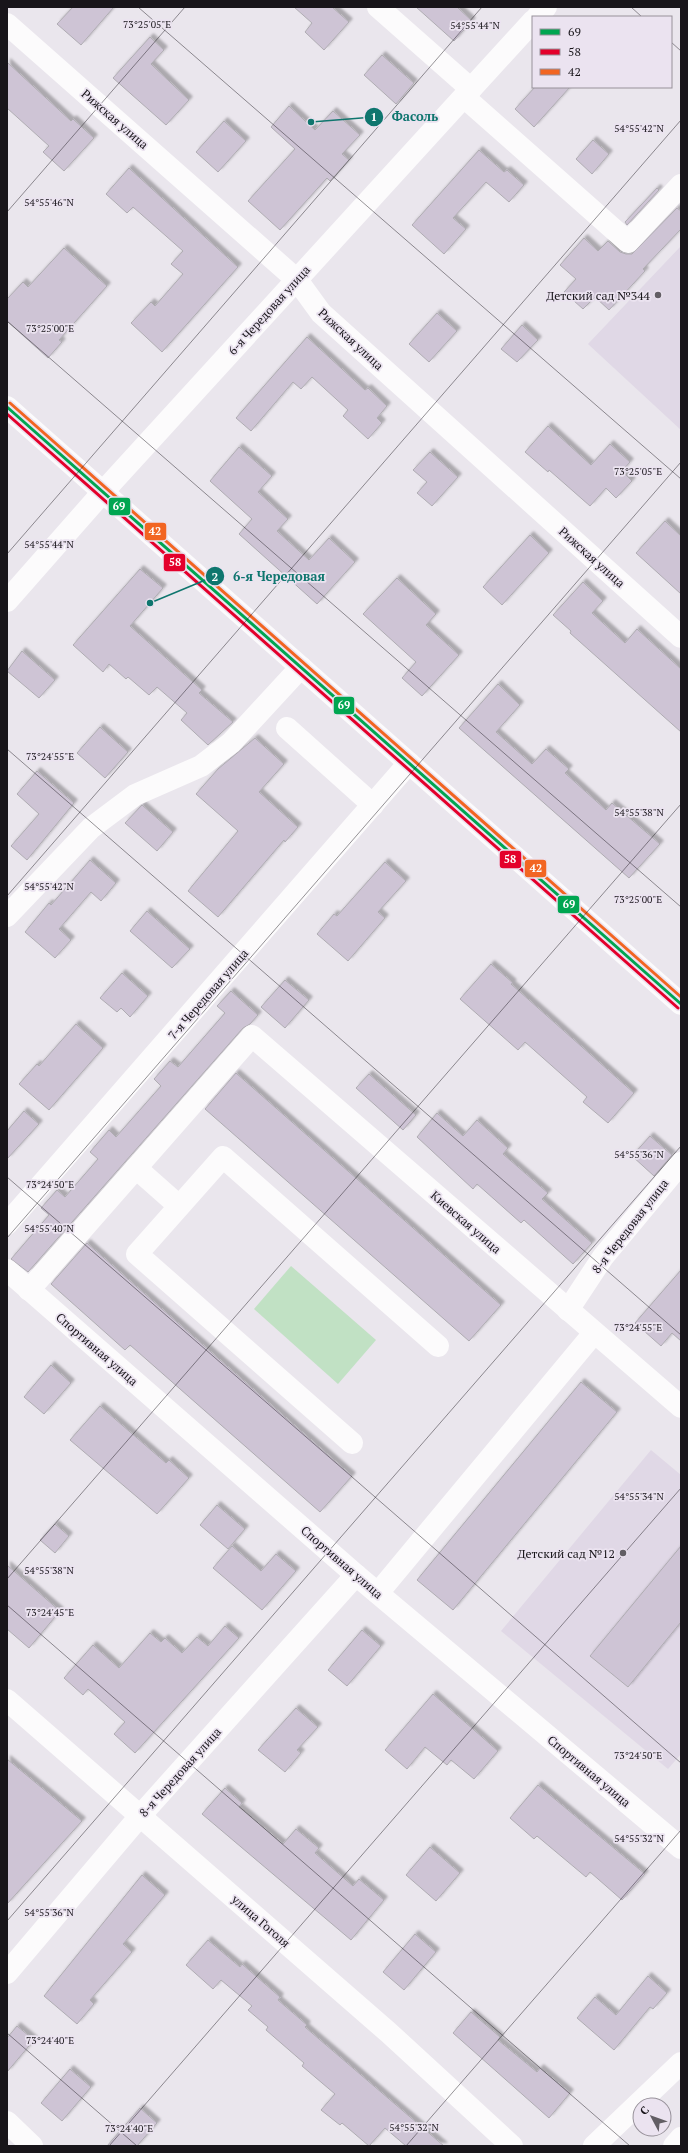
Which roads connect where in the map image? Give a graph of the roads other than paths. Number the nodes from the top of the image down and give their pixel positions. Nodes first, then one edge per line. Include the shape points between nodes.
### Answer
1 (378, 7) edge
2 (546, 7) edge
3 (538, 16) edge
4 (532, 22) edge
5 (7, 24) edge
6 (467, 93) junction
7 (681, 185) edge
8 (297, 280) junction
9 (7, 407) edge
10 (102, 493) junction
11 (7, 601) edge
12 (681, 637) edge
13 (301, 667) junction
14 (287, 728) dead end
15 (409, 763) junction
16 (373, 805) junction
17 (7, 916) edge
18 (681, 1004) edge
19 (681, 1163) edge
20 (136, 1168) junction
21 (179, 1206) junction
22 (7, 1224) edge
23 (7, 1270) edge
24 (29, 1290) junction
25 (568, 1310) junction
26 (594, 1333) junction
27 (438, 1346) dead end
28 (681, 1407) edge
29 (352, 1443) dead end
30 (356, 1575) junction
31 (378, 1593) junction
32 (7, 1700) edge
33 (140, 1816) junction
34 (681, 1848) edge
35 (7, 1973) edge
36 (681, 2063) edge
37 (7, 2122) edge
38 (681, 2138) edge
39 (32, 2146) edge
40 (512, 2146) edge
41 (594, 2146) edge
42 (674, 2146) edge

1 - 6 street
2 - 3 street
4 - 6 street, 6-я Чередовая улица
5 - 8 street, Рижская улица
6 - 7 street via 628,242
6 - 8 street, 6-я Чередовая улица
8 - 10 street, 6-я Чередовая улица
8 - 12 street, Рижская улица via 321,313
9 - 10 street
10 - 11 street, 6-я Чередовая улица
10 - 13 street
13 - 15 street
13 - 17 street via 231,743 201,766 135,795 91,828
14 - 16 street
15 - 16 street, 7-я Чередовая улица
15 - 18 street
16 - 22 street, 7-я Чередовая улица
19 - 25 street, 8-я Чередовая улица via 603,1257
20 - 21 street
20 - 24 street
20 - 25 street, Киевская улица via 252,1036
21 - 27 street via 223,1157
21 - 29 street via 137,1254
23 - 24 street, Спортивная улица
24 - 30 street, Спортивная улица
25 - 26 street, Киевская улица
26 - 28 street, Киевская улица
26 - 31 street
30 - 31 street, Спортивная улица
30 - 33 street, 8-я Чередовая улица
31 - 34 street, Спортивная улица
32 - 33 street, улица Гоголя
33 - 35 street, 8-я Чередовая улица
33 - 40 street, улица Гоголя via 388,2032
36 - 41 street
37 - 39 street
38 - 42 street

